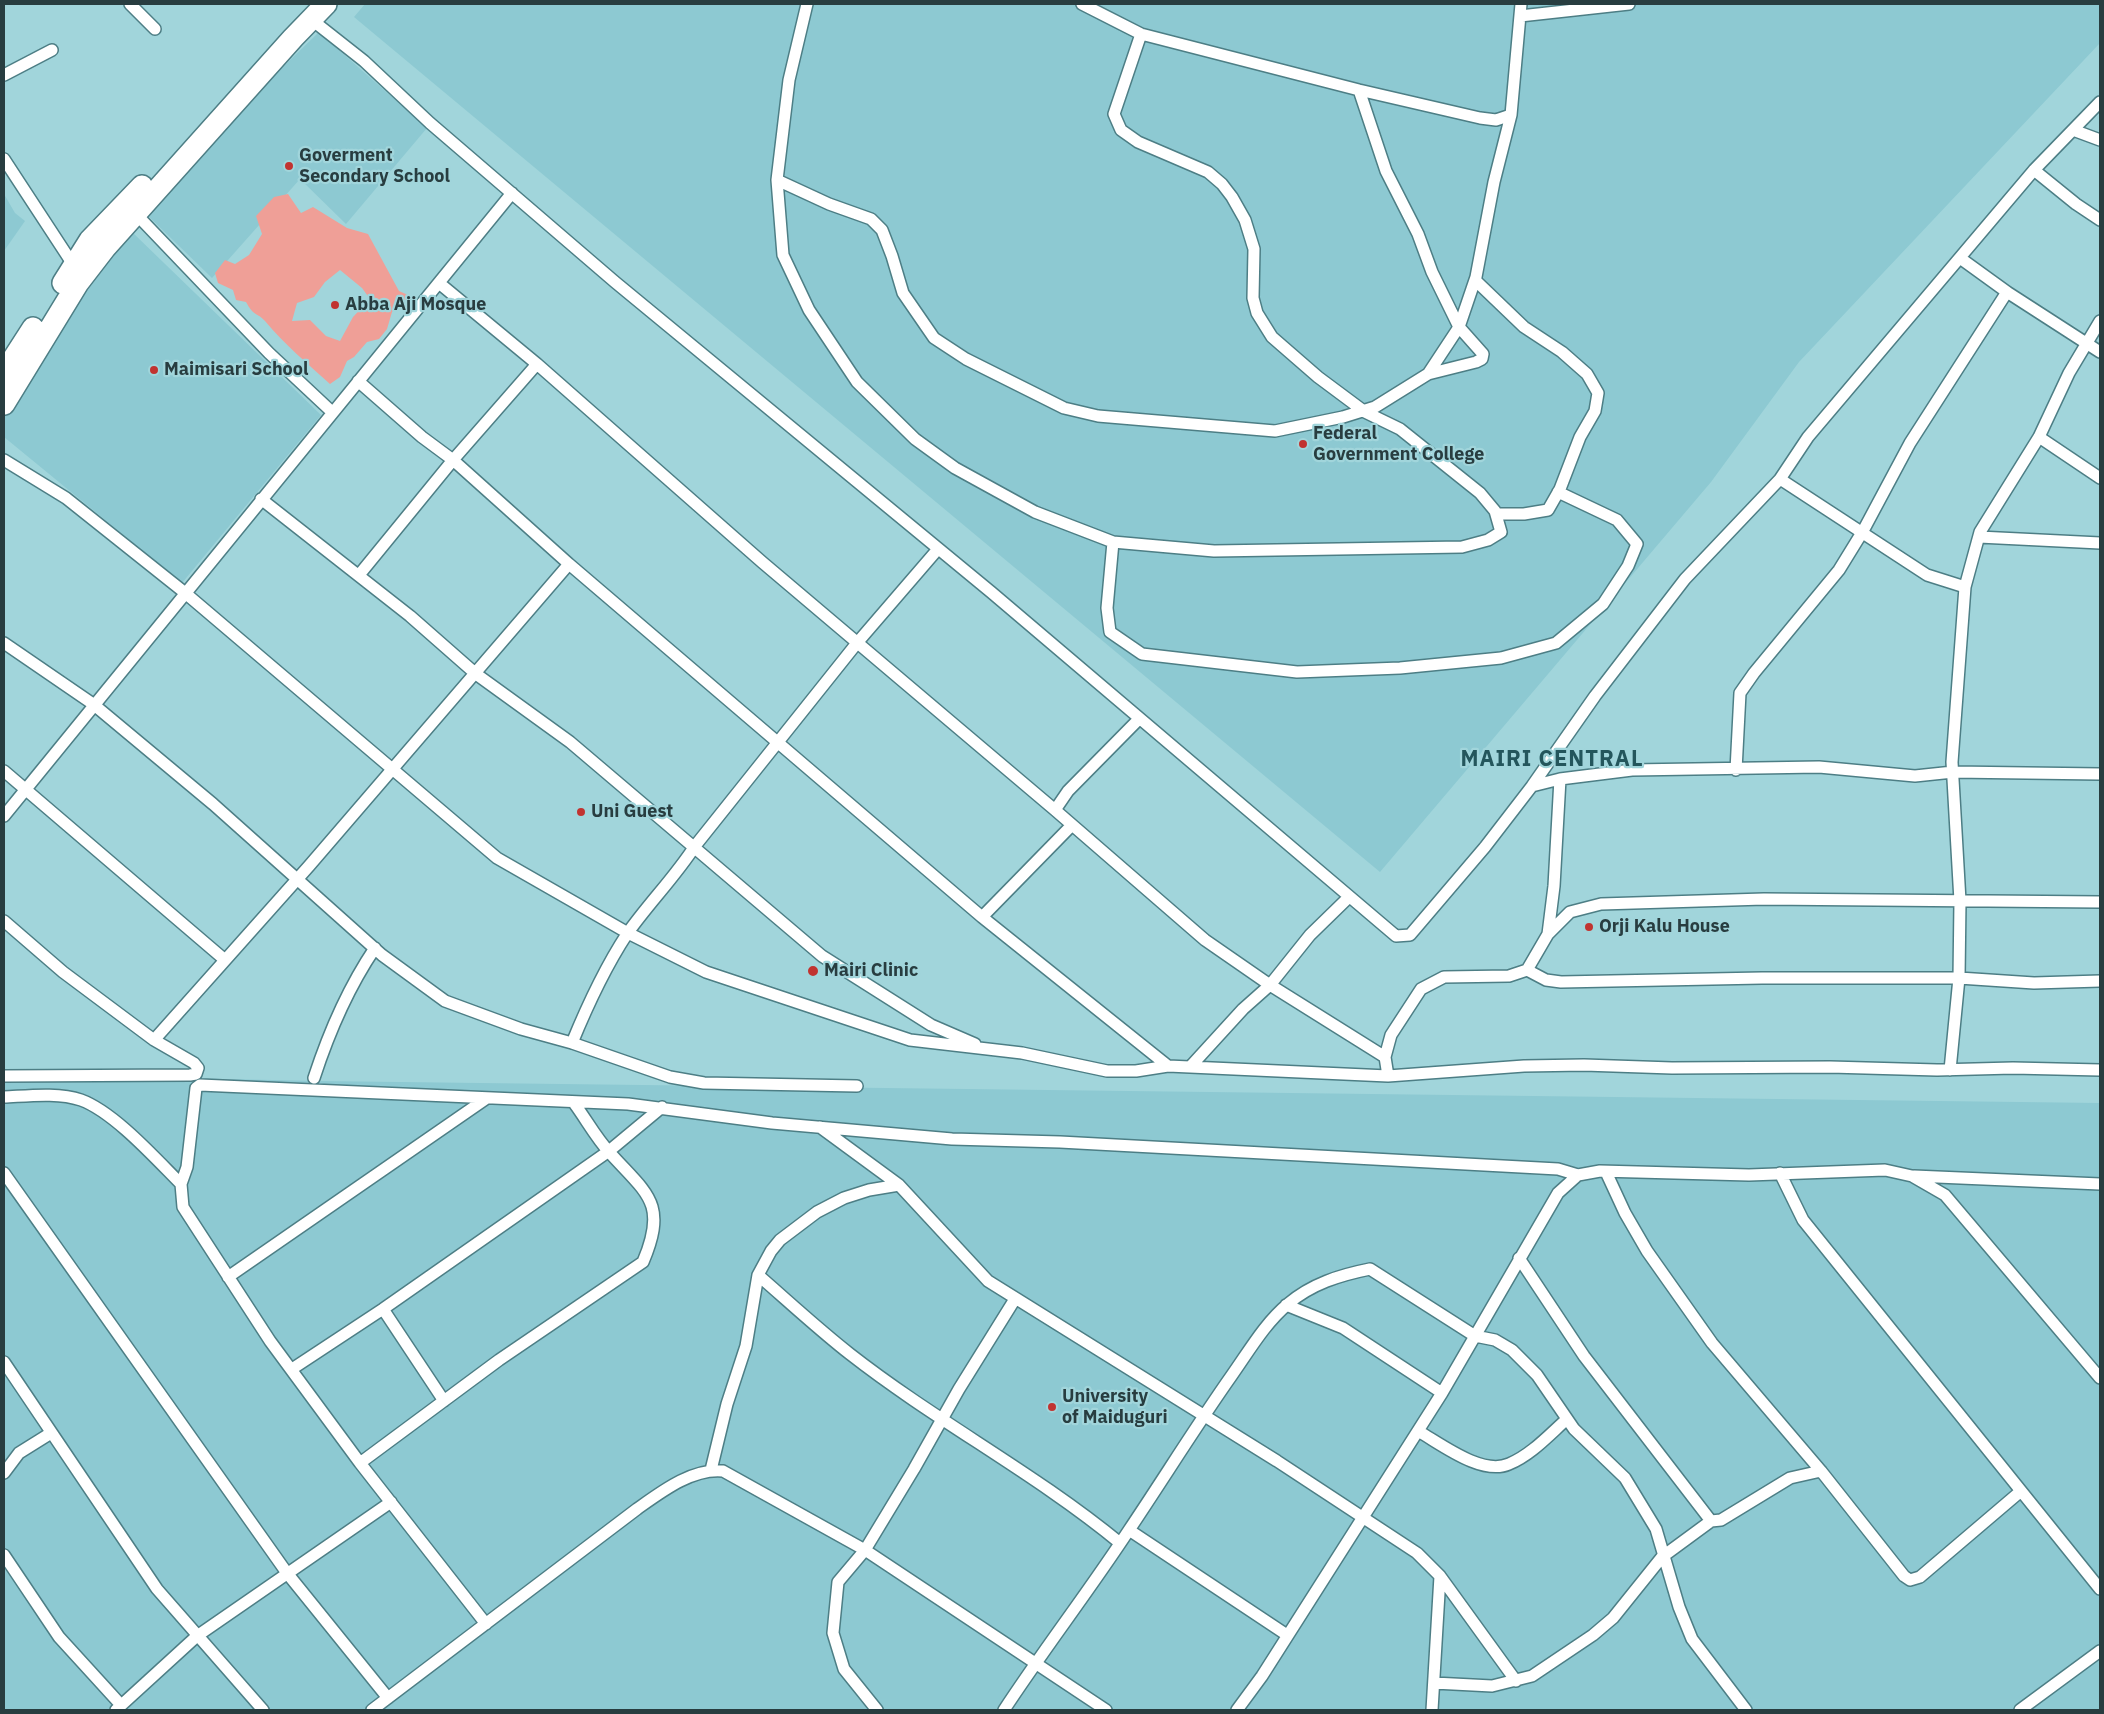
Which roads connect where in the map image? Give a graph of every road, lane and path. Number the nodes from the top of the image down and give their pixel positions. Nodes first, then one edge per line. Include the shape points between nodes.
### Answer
1 (130, 4) edge
2 (326, 4) edge
3 (807, 4) edge
4 (1082, 4) edge
5 (1521, 4) edge
6 (1629, 4) edge
7 (309, 12) edge
8 (1520, 16) junction
9 (155, 28) dead end
10 (1141, 34) junction
11 (52, 50) dead end
12 (4, 75) edge
13 (1358, 90) junction
14 (2100, 102) edge
15 (1511, 115) junction
16 (2073, 130) junction
17 (2100, 140) edge
18 (4, 159) edge
19 (2034, 170) junction
20 (777, 180) junction
21 (150, 187) junction
22 (512, 193) junction
23 (136, 214) junction
24 (2100, 220) edge
25 (1960, 258) junction
26 (74, 266) junction
27 (1475, 280) junction
28 (439, 283) junction
29 (2008, 292) junction
30 (2100, 321) edge
31 (1459, 327) junction
32 (2087, 344) junction
33 (2100, 352) edge
34 (537, 364) junction
35 (4, 373) edge
36 (1428, 374) junction
37 (358, 381) junction
38 (4, 404) edge
39 (332, 412) junction
40 (1365, 412) junction
41 (2039, 437) junction
42 (4, 460) edge
43 (453, 460) junction
44 (2100, 478) edge
45 (1780, 479) junction
46 (1558, 492) junction
47 (261, 499) junction
48 (1496, 514) junction
49 (1863, 531) junction
50 (1979, 537) junction
51 (1113, 542) junction
52 (2100, 544) edge
53 (938, 549) junction
54 (569, 564) junction
55 (358, 575) junction
56 (1965, 587) junction
57 (184, 592) junction
58 (4, 643) edge
59 (857, 643) junction
60 (476, 674) junction
61 (93, 704) junction
62 (1139, 719) junction
63 (778, 743) junction
64 (391, 769) junction
65 (1736, 770) junction
66 (4, 771) edge
67 (1953, 772) junction
68 (2100, 774) edge
69 (1560, 779) junction
70 (1532, 786) junction
71 (25, 790) junction
72 (1055, 810) junction
73 (4, 816) edge
74 (1072, 825) junction
75 (694, 846) junction
76 (297, 880) junction
77 (1349, 897) junction
78 (1960, 901) junction
79 (2100, 902) edge
80 (982, 917) junction
81 (4, 921) edge
82 (628, 933) junction
83 (1548, 934) junction
84 (375, 948) junction
85 (225, 960) junction
86 (1527, 970) junction
87 (1959, 978) junction
88 (2100, 981) edge
89 (1270, 985) junction
90 (154, 1040) junction
91 (572, 1043) junction
92 (987, 1049) junction
93 (1385, 1057) junction
94 (1168, 1066) junction
95 (1190, 1067) junction
96 (1950, 1070) junction
97 (2100, 1070) edge
98 (4, 1076) edge
99 (1388, 1076) junction
100 (314, 1078) dead end
101 (857, 1086) dead end
102 (4, 1097) edge
103 (487, 1098) junction
104 (574, 1103) junction
105 (662, 1107) junction
106 (819, 1126) junction
107 (608, 1151) junction
108 (1606, 1172) junction
109 (4, 1173) edge
110 (1780, 1173) junction
111 (1578, 1175) junction
112 (1912, 1176) junction
113 (181, 1184) junction
114 (2100, 1184) edge
115 (899, 1185) junction
116 (1519, 1258) junction
117 (758, 1275) junction
118 (228, 1277) junction
119 (1015, 1299) junction
120 (1286, 1305) junction
121 (383, 1309) junction
122 (1475, 1336) junction
123 (4, 1362) edge
124 (292, 1369) junction
125 (2100, 1378) edge
126 (1442, 1393) junction
127 (444, 1400) junction
128 (1204, 1415) junction
129 (941, 1418) junction
130 (1567, 1419) junction
131 (1418, 1431) junction
132 (51, 1433) junction
133 (360, 1463) junction
134 (711, 1470) junction
135 (1821, 1471) junction
136 (4, 1473) edge
137 (2021, 1491) junction
138 (391, 1502) junction
139 (1362, 1517) junction
140 (1711, 1521) junction
141 (1129, 1530) junction
142 (1120, 1543) junction
143 (865, 1550) junction
144 (4, 1555) edge
145 (1662, 1557) junction
146 (288, 1573) junction
147 (1440, 1576) junction
148 (2100, 1589) edge
149 (486, 1624) junction
150 (197, 1636) junction
151 (1287, 1636) junction
152 (2100, 1651) edge
153 (1035, 1663) junction
154 (1516, 1681) junction
155 (1434, 1683) junction
156 (388, 1698) junction
157 (119, 1707) edge
158 (376, 1709) edge
159 (263, 1710) edge
160 (878, 1710) edge
161 (1004, 1710) edge
162 (1106, 1710) edge
163 (1238, 1710) edge
164 (1432, 1710) edge
165 (1746, 1710) edge
166 (2020, 1710) edge

1 - 9 street
2 - 7 highway
3 - 20 street via 789,80
4 - 10 street
5 - 8 street
6 - 8 street
7 - 21 highway via 293,38
7 - 22 street
8 - 15 street
10 - 13 street
10 - 40 street via 1114,114 1121,130 1138,142 1208,172 1222,184 1245,220 1254,249 1253,298 1257,312 1272,337
11 - 12 street
13 - 15 street via 1480,118 1496,120
13 - 31 street via 1386,171
14 - 16 street
15 - 27 street
16 - 17 street
16 - 19 street
18 - 26 street
19 - 24 street
19 - 25 street
20 - 40 street via 828,204 871,219 882,230 903,293 934,338 966,359 1064,408 1098,416 1275,431
20 - 51 street via 783,255 809,310 857,382 915,439 955,468 1035,512
21 - 23 highway
21 - 26 highway via 90,240
22 - 28 street
22 - 53 street
23 - 38 highway via 78,283
23 - 39 street via 269,353
25 - 29 street
25 - 45 street via 1808,436
26 - 35 highway
27 - 31 street
27 - 46 street via 1524,327 1588,374 1598,393 1595,411 1580,437
28 - 34 street
28 - 37 street
29 - 32 street
29 - 49 street via 1910,443
30 - 32 street
31 - 36 street
31 - 36 street via 1483,354 1482,358
32 - 33 street
32 - 41 street
34 - 43 street
34 - 59 street
36 - 40 street
37 - 39 street
37 - 43 street
39 - 47 street
40 - 48 street via 1400,429 1427,449 1480,493
41 - 44 street
41 - 50 street
42 - 57 street via 66,498
43 - 54 street
43 - 55 street
45 - 49 street
45 - 70 street via 1685,579 1595,696
46 - 48 street via 1548,510
46 - 51 street via 1617,520 1637,544 1628,566 1603,604 1556,643 1501,658 1400,668 1296,672 1142,654 1110,632 1106,608
47 - 55 street
47 - 57 street
48 - 51 street via 1501,532 1488,540 1462,547 1214,551
49 - 56 street via 1927,575
49 - 65 street via 1839,570 1740,694
50 - 52 street
50 - 56 street
53 - 59 street
53 - 62 street
54 - 60 street
54 - 63 street
55 - 60 street
56 - 67 street
57 - 61 street
57 - 64 street
58 - 61 street
59 - 63 street
59 - 72 street
60 - 64 street
60 - 75 street via 570,742
61 - 71 street
61 - 76 street via 213,804
62 - 72 street via 1068,791
62 - 77 street
63 - 75 street
63 - 80 street
64 - 76 street
64 - 82 street via 497,858
65 - 67 street via 1820,767 1915,776
65 - 69 street via 1632,770
66 - 71 street
67 - 68 street
67 - 78 street
69 - 70 street
69 - 83 street
70 - 77 street via 1410,935 1396,936
71 - 73 street
71 - 85 street
72 - 74 street
74 - 80 street
74 - 89 street via 1205,940
75 - 82 street via 680,869
75 - 92 street via 822,956 931,1025
76 - 84 street
76 - 85 street
77 - 89 street via 1310,935
78 - 79 street
78 - 83 street via 1764,899 1601,904 1570,912
78 - 87 street
80 - 94 street
81 - 90 street via 63,972
82 - 91 street via 594,989
82 - 92 street via 706,972 910,1040
83 - 86 street
84 - 91 street via 445,1001 521,1029
84 - 100 street via 358,974 327,1040
85 - 90 street
86 - 87 street via 1546,980 1561,982
86 - 93 street via 1509,976 1444,976 1421,989 1391,1035
87 - 88 street via 2034,983
87 - 96 street
89 - 93 street
89 - 95 street
90 - 98 street via 194,1063 198,1068 196,1074
91 - 101 street via 670,1077 704,1083
92 - 94 street via 1107,1071
93 - 99 street
94 - 95 street
95 - 99 street
96 - 97 street
96 - 99 street via 1672,1068 1584,1064
102 - 113 street via 79,1099 137,1139
103 - 104 street
103 - 113 street via 200,1085 196,1088 187,1167
103 - 118 street
104 - 105 street
104 - 107 street
105 - 106 street
105 - 107 street
106 - 111 street via 952,1139 1558,1169
106 - 115 street
107 - 121 street
107 - 127 street via 642,1186 652,1206 653,1238 643,1262
108 - 110 street
108 - 111 street
108 - 135 street via 1647,1251 1712,1342
109 - 146 street
110 - 112 street via 1885,1170
110 - 137 street via 1803,1220
111 - 116 street via 1558,1193
112 - 114 street
112 - 125 street via 1945,1195
113 - 118 street via 183,1207
115 - 117 street via 844,1198 817,1212 780,1240
115 - 119 street via 958,1246 977,1272
116 - 122 street
116 - 140 street via 1584,1356
117 - 129 street via 850,1354
117 - 134 street via 746,1346 727,1404
118 - 124 street
119 - 128 street
119 - 129 street
120 - 122 street via 1307,1289 1342,1274 1370,1269
120 - 126 street via 1344,1328
120 - 128 street via 1258,1338
121 - 124 street
121 - 127 street
122 - 126 street
122 - 130 street via 1494,1340 1512,1350 1537,1375
123 - 132 street
124 - 133 street
126 - 131 street
127 - 133 street
128 - 139 street
128 - 141 street
129 - 142 street via 1080,1510
129 - 143 street
130 - 131 street via 1533,1449 1508,1465 1488,1467 1474,1463
130 - 145 street via 1625,1478 1656,1529
131 - 139 street
132 - 136 street via 19,1453
132 - 150 street via 157,1589
133 - 138 street
134 - 143 street via 723,1471
134 - 149 street via 664,1490
135 - 137 street via 1910,1580 1920,1576
135 - 140 street via 1790,1478 1721,1520
137 - 148 street
138 - 146 street
138 - 149 street
139 - 147 street via 1417,1553
139 - 151 street
140 - 145 street
141 - 142 street
141 - 151 street
142 - 153 street
143 - 153 street
143 - 160 street via 838,1582 833,1633 844,1670
144 - 157 street via 59,1637
145 - 154 street via 1613,1618 1593,1635 1532,1676
145 - 165 street via 1692,1639
146 - 150 street
146 - 156 street
147 - 154 street
147 - 155 street
149 - 156 street
150 - 157 street
150 - 159 street
151 - 163 street
152 - 166 street
153 - 161 street
153 - 162 street
154 - 155 street via 1492,1686
155 - 164 street
156 - 158 street

